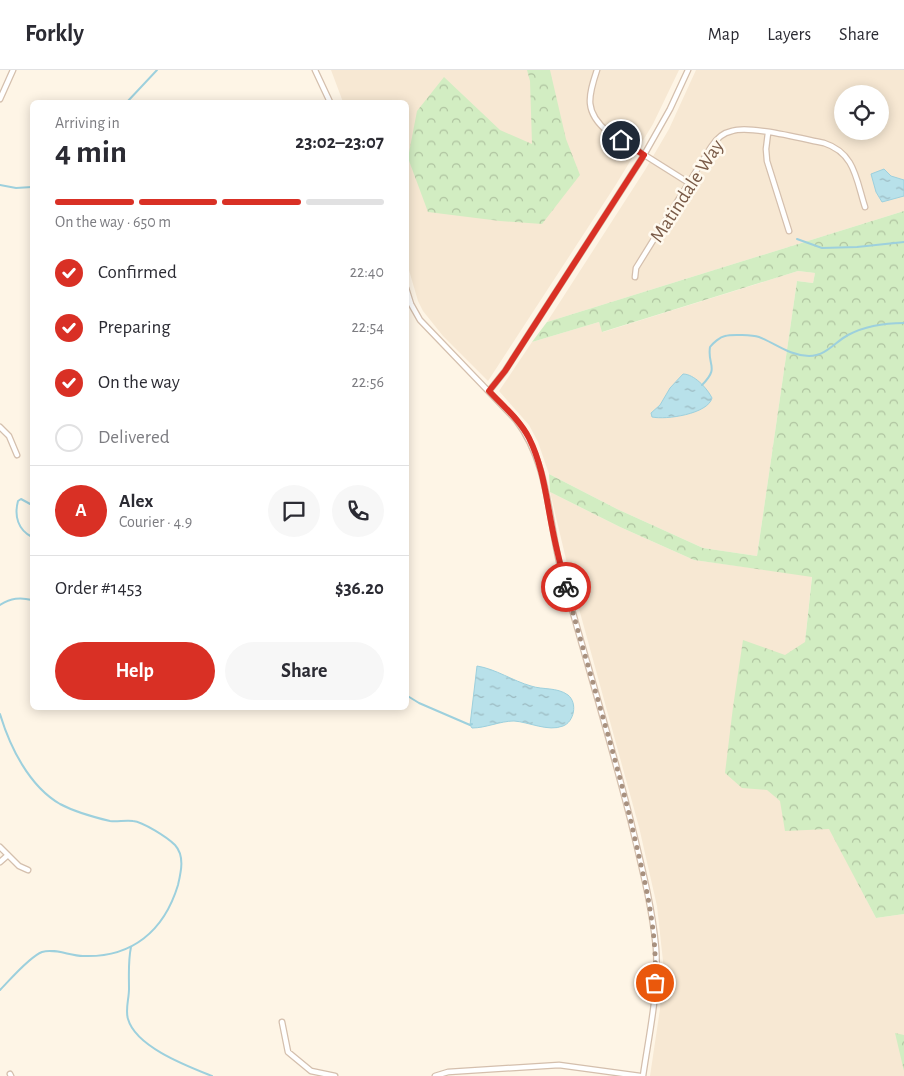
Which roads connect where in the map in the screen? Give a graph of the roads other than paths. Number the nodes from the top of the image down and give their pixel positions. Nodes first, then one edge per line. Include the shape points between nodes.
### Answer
1 (12, 70) edge
2 (316, 70) edge
3 (597, 70) edge
4 (688, 70) edge
5 (0, 100) edge
6 (329, 100) edge
7 (768, 133) junction
8 (644, 155) junction
9 (689, 183) junction
10 (865, 207) dead end
11 (789, 231) dead end
12 (635, 276) dead end
13 (409, 296) edge
14 (489, 391) junction
15 (0, 427) edge
16 (18, 454) dead end
17 (0, 847) edge
18 (8, 855) junction
19 (0, 862) edge
20 (28, 870) dead end
21 (282, 1022) dead end
22 (335, 1076) edge
23 (435, 1076) edge
24 (641, 1076) edge

1 - 5 street
2 - 6 street
3 - 8 street via 590,89 591,112 598,124
4 - 8 street
7 - 9 street, Matindale Way via 740,129 723,134
7 - 10 street, Matindale Way via 824,142 844,152
7 - 11 street via 767,161
8 - 9 street
8 - 14 street
9 - 12 street, Matindale Way via 636,268
13 - 14 street via 425,325
14 - 24 street via 523,428 537,457 560,567 626,799 648,894 656,961 655,995
15 - 16 street
17 - 18 street
18 - 19 street
18 - 20 street
21 - 22 street via 288,1052 311,1071
23 - 24 street via 448,1072 559,1065

